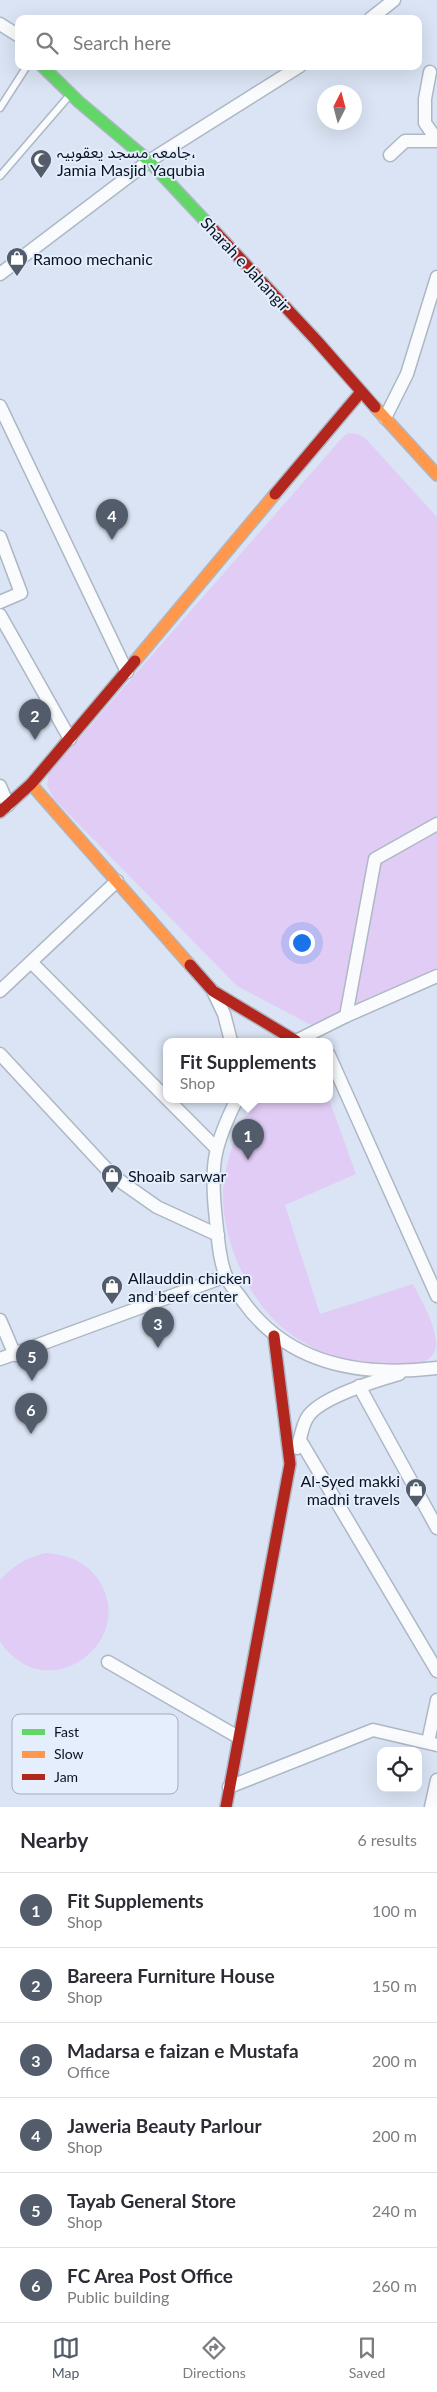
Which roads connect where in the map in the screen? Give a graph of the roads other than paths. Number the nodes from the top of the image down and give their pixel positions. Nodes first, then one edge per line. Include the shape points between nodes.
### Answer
1 (394, 0) edge
2 (375, 15) edge
3 (1, 28) edge
4 (15, 34) edge
5 (24, 70) edge
6 (46, 70) edge
7 (294, 70) edge
8 (430, 72) dead end
9 (71, 94) junction
10 (0, 108) edge
11 (437, 140) edge
12 (390, 155) dead end
13 (149, 161) junction
14 (0, 176) edge
15 (0, 274) edge
16 (437, 277) edge
17 (361, 392) junction
18 (0, 406) edge
19 (385, 418) junction
20 (437, 475) edge
21 (0, 536) edge
22 (0, 602) edge
23 (0, 615) edge
24 (127, 672) junction
25 (70, 739) junction
26 (31, 784) junction
27 (0, 786) edge
28 (4, 809) edge
29 (437, 824) edge
30 (117, 881) junction
31 (31, 962) junction
32 (437, 976) edge
33 (0, 991) edge
34 (213, 991) junction
35 (346, 1016) junction
36 (321, 1036) edge
37 (230, 1038) edge
38 (291, 1038) edge
39 (0, 1054) edge
40 (333, 1064) edge
41 (163, 1095) edge
42 (171, 1103) edge
43 (229, 1103) edge
44 (235, 1103) edge
45 (227, 1119) junction
46 (216, 1148) junction
47 (218, 1235) junction
48 (226, 1276) junction
49 (437, 1296) edge
50 (0, 1320) edge
51 (274, 1336) junction
52 (15, 1355) junction
53 (0, 1359) edge
54 (437, 1368) edge
55 (410, 1371) junction
56 (359, 1386) junction
57 (300, 1440) junction
58 (290, 1464) junction
59 (437, 1528) edge
60 (108, 1662) dead end
61 (437, 1671) edge
62 (437, 1700) edge
63 (238, 1737) junction
64 (433, 1744) edge
65 (437, 1780) edge
66 (229, 1788) junction
67 (226, 1807) edge
68 (431, 1807) edge

1 - 2 street
3 - 4 street
5 - 10 lane
6 - 9 street, Sharah e Jahangir
7 - 13 street
8 - 11 street via 425,123
9 - 13 street, Sharah e Jahangir
9 - 14 lane
11 - 12 street via 405,141
13 - 15 street
13 - 17 street, Sharah e Jahangir
16 - 19 street via 407,374
17 - 19 street, Sharah e Jahangir
17 - 24 street
18 - 24 street
19 - 20 street, Sharah e Jahangir
21 - 22 street via 21,593
23 - 25 street
24 - 25 street
25 - 26 street
26 - 28 street
26 - 30 street
27 - 28 street
29 - 35 street via 375,859
30 - 31 street
30 - 34 street
31 - 33 street
31 - 41 street
32 - 35 street
34 - 37 street
34 - 38 street
35 - 36 street
39 - 47 street via 113,1176 157,1207
40 - 49 street
42 - 46 street
43 - 45 street
44 - 45 street
45 - 46 street
46 - 47 street via 212,1181
47 - 48 street
48 - 51 street via 252,1313
48 - 52 street
50 - 52 street
51 - 55 street via 316,1359 358,1369
51 - 58 street
52 - 53 street
54 - 55 street
55 - 56 street
56 - 57 street via 330,1400 308,1416
56 - 59 street
57 - 58 street
57 - 61 street
58 - 63 street
60 - 63 street
62 - 64 street
63 - 66 street
64 - 66 street via 373,1730
65 - 68 street
66 - 67 street

